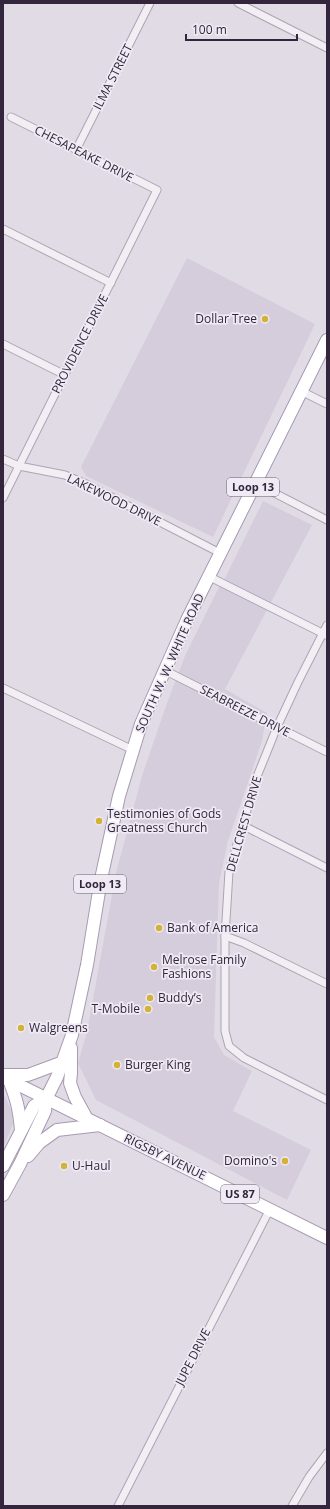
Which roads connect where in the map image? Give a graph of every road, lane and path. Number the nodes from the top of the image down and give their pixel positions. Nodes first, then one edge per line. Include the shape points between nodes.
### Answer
1 (150, 3) edge
2 (238, 3) edge
3 (327, 48) edge
4 (11, 117) dead end
5 (76, 150) junction
6 (157, 190) joint
7 (3, 229) edge
8 (111, 283) junction
9 (327, 340) edge
10 (3, 344) edge
11 (64, 375) junction
12 (302, 391) junction
13 (327, 404) edge
14 (3, 459) edge
15 (19, 466) junction
16 (255, 483) junction
17 (3, 498) edge
18 (327, 520) edge
19 (220, 553) junction
20 (208, 576) junction
21 (327, 625) edge
22 (325, 635) edge
23 (164, 670) junction
24 (3, 688) edge
25 (277, 727) junction
26 (133, 750) junction
27 (327, 752) edge
28 (242, 825) junction
29 (327, 868) edge
30 (225, 936) junction
31 (327, 984) edge
32 (70, 1041) junction
33 (62, 1062) junction
34 (5, 1077) edge
35 (46, 1099) junction
36 (327, 1100) edge
37 (87, 1119) junction
38 (100, 1125) junction
39 (21, 1131) junction
40 (13, 1146) junction
41 (25, 1152) junction
42 (20, 1164) junction
43 (3, 1166) edge
44 (3, 1195) edge
45 (270, 1209) junction
46 (326, 1236) edge
47 (327, 1453) edge
48 (324, 1462) edge
49 (118, 1506) edge
50 (292, 1506) edge

1 - 5 street, ILMA STREET
2 - 3 street
4 - 5 street, CHESAPEAKE DRIVE
5 - 6 street, CHESAPEAKE DRIVE
6 - 8 street, PROVIDENCE DRIVE
7 - 8 street
8 - 11 street, PROVIDENCE DRIVE
9 - 12 main road, SOUTH W. W. WHITE ROAD / Loop 13
10 - 11 street
11 - 15 street, PROVIDENCE DRIVE
12 - 13 street
12 - 16 main road, SOUTH W. W. WHITE ROAD / Loop 13
14 - 15 street, LAKEWOOD DRIVE
15 - 17 street, PROVIDENCE DRIVE
15 - 19 street, LAKEWOOD DRIVE via 65,476 86,484
16 - 18 street
16 - 19 main road, SOUTH W. W. WHITE ROAD / Loop 13
19 - 20 main road, SOUTH W. W. WHITE ROAD / Loop 13
20 - 22 street
20 - 23 main road, SOUTH W. W. WHITE ROAD / Loop 13
21 - 22 street, DELLCREST DRIVE
22 - 25 street, DELLCREST DRIVE
23 - 25 street, SEABREEZE DRIVE
23 - 26 main road, SOUTH W. W. WHITE ROAD / Loop 13
24 - 26 street
25 - 27 street, SEABREEZE DRIVE
25 - 28 street, DELLCREST DRIVE
26 - 32 main road, SOUTH W. W. WHITE ROAD / Loop 13 via 119,796 101,879 78,1016
28 - 29 street
28 - 30 street, DELLCREST DRIVE via 229,872
30 - 31 street
30 - 36 street, DELLCREST DRIVE via 225,1031 229,1046 244,1058
32 - 33 main road, SOUTH W. W. WHITE ROAD / Loop 13
32 - 37 main road via 70,1084 74,1097
33 - 34 main road via 28,1075
33 - 35 main road, SOUTH W. W. WHITE ROAD / Loop 13
34 - 35 main road, RIGSBY AVENUE / US 87
34 - 39 main road via 19,1109
35 - 37 main road, RIGSBY AVENUE / US 87
35 - 39 main road, SOUTH W. W. WHITE ROAD / Loop 13 via 34,1106
35 - 41 main road, SOUTH W. W. WHITE ROAD / Loop 13 via 45,1111
37 - 38 main road, RIGSBY AVENUE / US 87
38 - 42 main road via 57,1130 39,1143
38 - 45 main road, RIGSBY AVENUE / US 87
39 - 40 main road, SOUTH W. W. WHITE ROAD / Loop 13
40 - 41 main road
40 - 43 main road, SOUTH W. W. WHITE ROAD / Loop 13
41 - 42 main road, SOUTH W. W. WHITE ROAD / Loop 13
42 - 44 main road, SOUTH W. W. WHITE ROAD / Loop 13
45 - 46 main road, RIGSBY AVENUE / US 87
45 - 49 street, JUPE DRIVE
47 - 48 street
48 - 50 street via 309,1476

